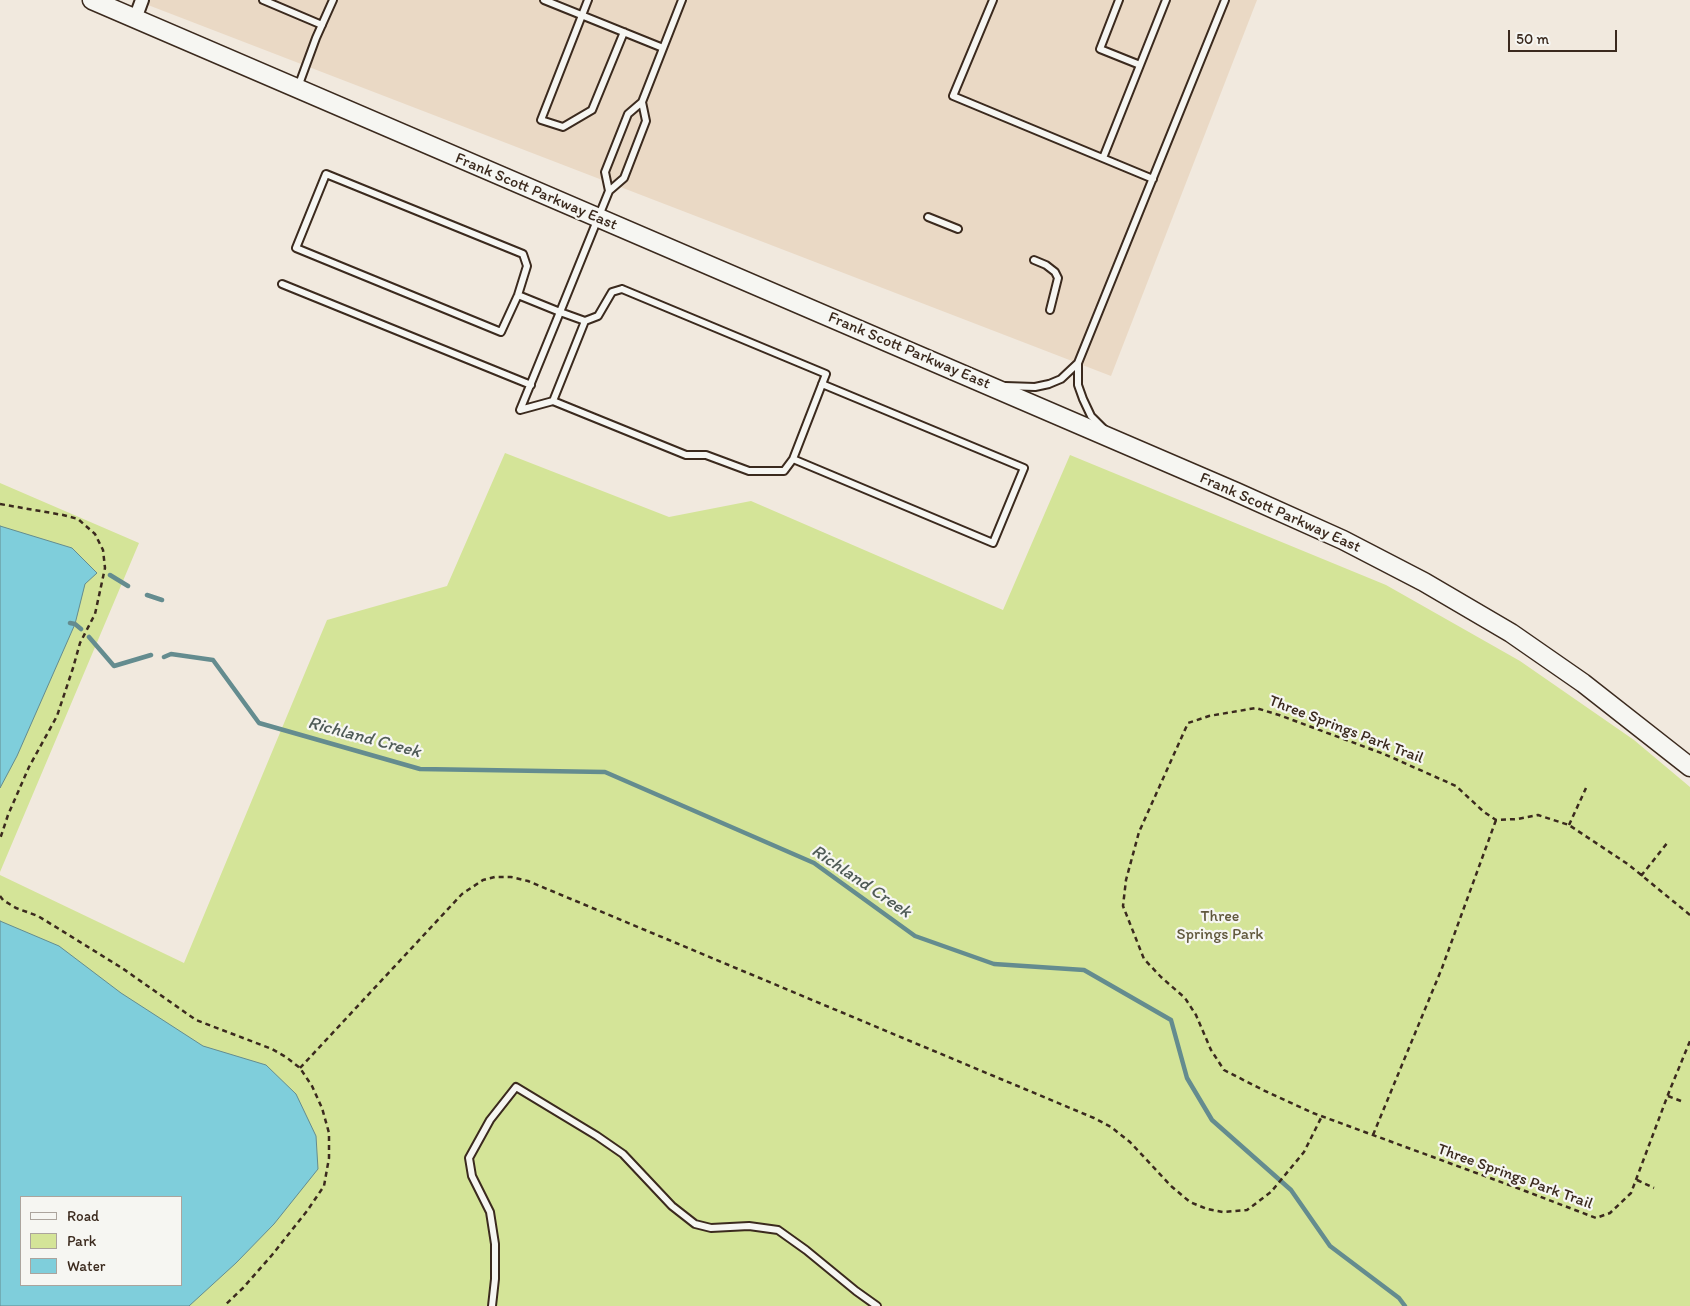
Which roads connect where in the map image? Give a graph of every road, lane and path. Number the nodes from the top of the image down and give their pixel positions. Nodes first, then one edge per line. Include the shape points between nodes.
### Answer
1 (92, 0) edge
2 (142, 0) edge
3 (262, 0) edge
4 (333, 0) edge
5 (544, 0) edge
6 (588, 0) edge
7 (682, 0) edge
8 (993, 0) edge
9 (1120, 0) edge
10 (1166, 0) edge
11 (1225, 0) edge
12 (582, 15) junction
13 (135, 18) junction
14 (322, 25) junction
15 (624, 32) junction
16 (663, 48) junction
17 (1140, 65) junction
18 (297, 89) junction
19 (642, 102) junction
20 (1103, 158) junction
21 (1153, 178) junction
22 (609, 191) junction
23 (928, 217) dead end
24 (598, 218) junction
25 (958, 229) dead end
26 (1034, 260) dead end
27 (282, 284) dead end
28 (518, 295) junction
29 (1050, 310) dead end
30 (560, 312) junction
31 (585, 321) junction
32 (1078, 363) junction
33 (822, 384) junction
34 (531, 385) junction
35 (988, 386) junction
36 (553, 401) junction
37 (1116, 440) junction
38 (793, 459) junction
39 (0, 504) edge
40 (1690, 767) edge
41 (1586, 788) dead end
42 (1496, 820) junction
43 (1569, 825) junction
44 (0, 839) edge
45 (1668, 842) dead end
46 (1641, 876) junction
47 (0, 896) edge
48 (1690, 916) edge
49 (1690, 1041) edge
50 (1688, 1049) edge
51 (300, 1068) junction
52 (1667, 1096) junction
53 (1681, 1101) dead end
54 (1322, 1116) junction
55 (1373, 1136) junction
56 (1637, 1180) junction
57 (1654, 1188) dead end
58 (224, 1306) edge
59 (492, 1306) edge
60 (877, 1306) edge

1 - 13 main road, Frank Scott Parkway East
2 - 13 street
3 - 14 lane
4 - 14 lane
5 - 12 lane
6 - 12 lane
7 - 16 lane
8 - 20 lane via 953,96
9 - 17 lane via 1100,49
10 - 17 lane
11 - 21 lane
12 - 15 lane
12 - 15 lane via 541,120 563,128 592,110
13 - 18 main road, Frank Scott Parkway East
14 - 18 lane
15 - 16 lane
16 - 19 lane
17 - 20 lane
18 - 24 main road, Frank Scott Parkway East
19 - 22 lane via 628,114 605,172
19 - 22 lane via 646,121 624,178
20 - 21 lane
21 - 32 lane
22 - 24 lane
23 - 25 lane
24 - 30 lane
24 - 35 main road, Frank Scott Parkway East
26 - 29 lane via 1051,268 1058,278
27 - 34 lane
28 - 28 lane via 501,332 296,248 326,174 523,254 527,266
28 - 30 lane
30 - 31 lane
30 - 34 lane
31 - 33 lane via 598,316 612,292 622,289 826,374
31 - 36 lane
32 - 35 lane via 1061,379 1049,384 1035,387
32 - 37 lane via 1078,385 1091,416
33 - 38 lane
33 - 38 lane via 1024,468 993,543
34 - 36 lane via 520,410
35 - 37 main road, Frank Scott Parkway East
36 - 38 lane via 686,455 706,455 749,471 784,471
37 - 40 main road, Frank Scott Parkway East via 1344,540 1424,582 1511,633 1583,683
39 - 44 path via 78,519 95,534 103,550 105,568 95,614 80,643 57,716 29,767
41 - 43 path
42 - 43 path via 1538,815
42 - 54 path, Three Springs Park Trail via 1456,786 1384,754 1272,713 1256,708 1188,723 1139,832 1126,880 1123,906 1144,959 1185,998 1224,1070
42 - 55 path via 1442,968
43 - 46 path
45 - 46 path
46 - 48 path
47 - 51 path via 122,968 196,1020 272,1049
49 - 50 path, Three Springs Park Trail
50 - 52 path, Three Springs Park Trail
51 - 54 path via 462,894 483,880 511,876 1094,1118 1130,1142 1190,1202 1207,1209 1223,1212 1247,1210 1271,1192 1304,1152
51 - 58 path via 322,1108 329,1133 324,1186 272,1255
52 - 53 path
52 - 56 path, Three Springs Park Trail
54 - 55 path, Three Springs Park Trail
55 - 56 path, Three Springs Park Trail via 1596,1218 1610,1213 1631,1193
56 - 57 path
59 - 60 lane via 495,1244 490,1212 472,1176 469,1158 490,1120 516,1087 622,1154 672,1206 695,1224 711,1228 749,1226 778,1230

